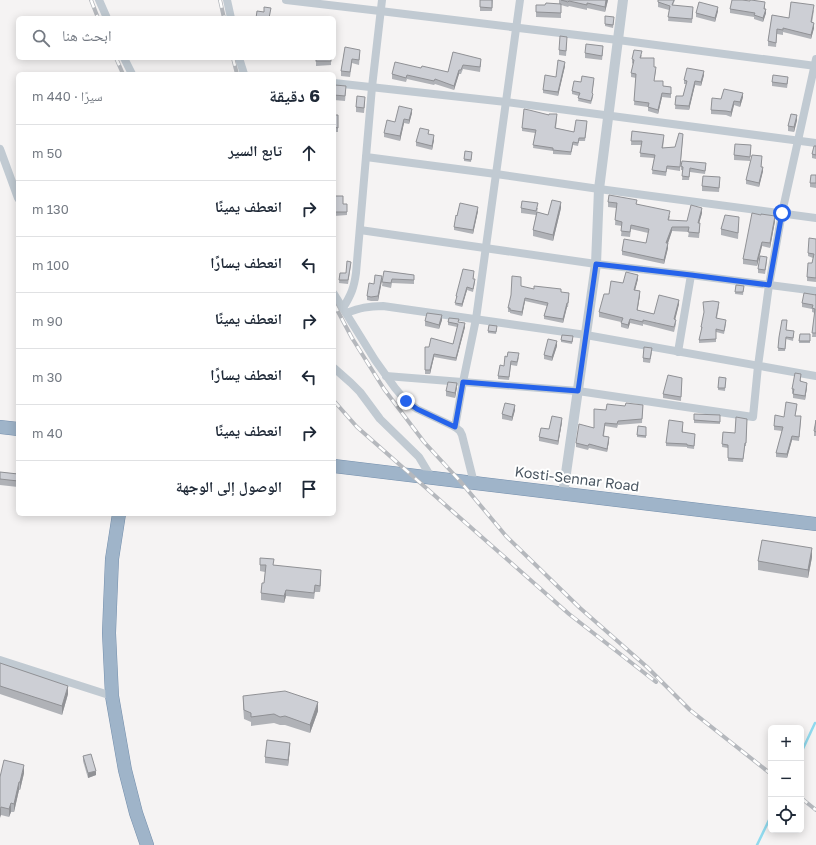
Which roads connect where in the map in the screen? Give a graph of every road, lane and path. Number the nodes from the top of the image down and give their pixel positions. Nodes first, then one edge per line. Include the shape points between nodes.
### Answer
1 (99, 0) edge
2 (227, 0) edge
3 (286, 0) edge
4 (382, 0) edge
5 (520, 0) edge
6 (623, 0) edge
7 (380, 11) junction
8 (105, 16) edge
9 (231, 16) edge
10 (517, 28) junction
11 (618, 40) junction
12 (125, 60) edge
13 (240, 60) edge
14 (815, 64) edge
15 (131, 72) edge
16 (245, 72) edge
17 (336, 83) edge
18 (372, 87) junction
19 (506, 102) junction
20 (608, 115) junction
21 (798, 140) junction
22 (816, 142) edge
23 (0, 149) edge
24 (366, 157) junction
25 (496, 174) junction
26 (599, 189) junction
27 (16, 192) edge
28 (782, 213) junction
29 (816, 218) edge
30 (360, 230) junction
31 (486, 248) junction
32 (596, 264) junction
33 (691, 275) junction
34 (769, 285) junction
35 (816, 291) edge
36 (336, 297) edge
37 (344, 310) junction
38 (476, 319) junction
39 (586, 335) junction
40 (678, 352) junction
41 (758, 366) junction
42 (336, 370) edge
43 (386, 376) junction
44 (816, 376) edge
45 (463, 382) junction
46 (578, 391) junction
47 (0, 427) edge
48 (455, 427) junction
49 (16, 429) edge
50 (336, 466) edge
51 (431, 478) junction
52 (474, 483) junction
53 (564, 494) junction
54 (119, 516) edge
55 (816, 524) edge
56 (0, 660) edge
57 (112, 696) junction
58 (147, 845) edge

1 - 8 street
2 - 9 street
3 - 7 street
4 - 7 street
5 - 10 street
6 - 11 street
7 - 10 street
7 - 18 street
10 - 11 street
10 - 19 street
11 - 14 street
11 - 20 street
12 - 15 street
13 - 16 street
14 - 21 street
17 - 18 street
18 - 19 street
18 - 24 street
19 - 20 street
19 - 25 street
20 - 21 street
20 - 26 street
21 - 22 street
21 - 28 street
23 - 27 street
24 - 25 street
24 - 30 street
25 - 26 street
25 - 31 street
26 - 28 street
26 - 32 street
28 - 29 street
28 - 34 street
30 - 31 street
30 - 37 street via 354,283
31 - 32 street
31 - 38 street
32 - 33 street
32 - 39 street
33 - 34 street
33 - 40 street
34 - 35 street
34 - 41 street
36 - 37 street
37 - 38 street via 383,306
37 - 43 street
38 - 39 street
38 - 45 street
39 - 40 street
39 - 46 street
40 - 41 street
41 - 44 street
41 - 46 street via 753,417
42 - 51 street via 351,382 380,419 419,457
43 - 45 street
43 - 48 street via 406,401
45 - 46 street
45 - 48 street
46 - 53 street
47 - 49 highway
48 - 52 street via 462,435
50 - 51 highway, Kosti-Sennar Road
51 - 52 highway, Kosti-Sennar Road
52 - 53 highway, Kosti-Sennar Road
53 - 55 highway, Kosti-Sennar Road
54 - 57 highway via 112,559 109,633
56 - 57 street
57 - 58 highway via 125,770

